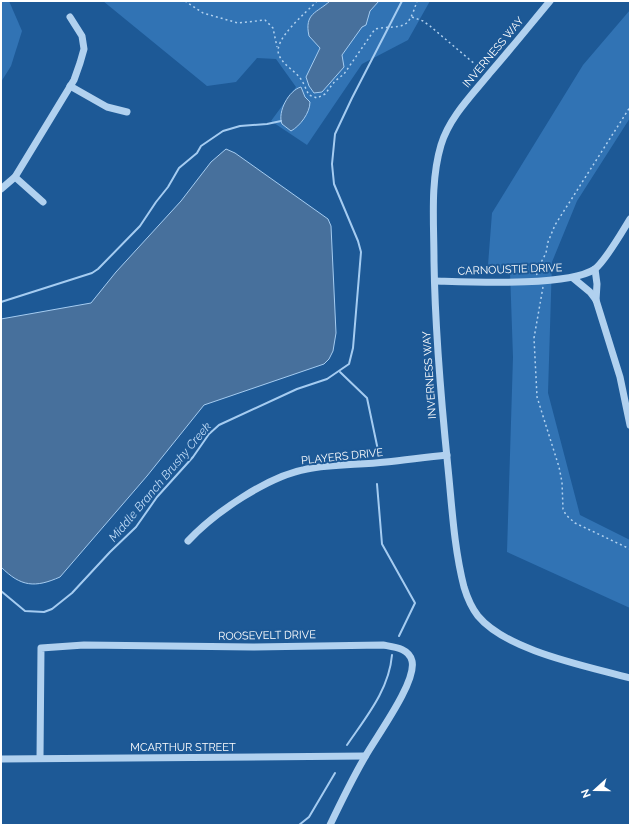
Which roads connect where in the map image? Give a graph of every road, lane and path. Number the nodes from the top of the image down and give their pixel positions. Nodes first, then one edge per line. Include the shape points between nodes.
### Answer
1 (185, 1) edge
2 (317, 1) edge
3 (417, 1) edge
4 (550, 1) edge
5 (70, 16) dead end
6 (412, 17) junction
7 (278, 49) junction
8 (488, 76) junction
9 (70, 86) junction
10 (630, 107) edge
11 (127, 112) dead end
12 (15, 177) junction
13 (1, 190) edge
14 (43, 202) dead end
15 (630, 219) edge
16 (595, 269) junction
17 (573, 278) junction
18 (435, 281) junction
19 (540, 281) junction
20 (596, 300) junction
21 (630, 425) edge
22 (447, 455) junction
23 (188, 541) dead end
24 (630, 549) edge
25 (630, 678) edge
26 (365, 756) junction
27 (40, 758) junction
28 (1, 759) edge
29 (330, 825) edge

1 - 7 path via 203,13 238,23 265,20 273,28
2 - 7 path via 283,37
3 - 6 path
4 - 8 street, INVERNESS WAY
5 - 9 street via 82,36 84,49
6 - 7 path via 400,27 375,29 344,74 325,94 317,98 310,95 300,79 282,60
6 - 8 path via 430,26
8 - 18 street, INVERNESS WAY via 456,115 441,145 436,169 434,204
9 - 11 street via 107,107
9 - 12 street
10 - 19 path via 551,232 546,253 536,272
12 - 13 street
12 - 14 street
15 - 16 street
16 - 17 street, CARNOUSTIE DRIVE
16 - 20 street
17 - 19 street, CARNOUSTIE DRIVE
17 - 20 street
18 - 19 street, CARNOUSTIE DRIVE
18 - 22 street, INVERNESS WAY via 440,394
19 - 24 path via 544,289 534,338 537,397 559,467 563,509 575,523
20 - 21 street via 620,377
22 - 23 street, PLAYERS DRIVE via 300,471 275,479 220,512
22 - 25 street, INVERNESS WAY via 454,533 464,587 469,603 479,617 493,630 512,640 555,657
26 - 27 street, MCARTHUR STREET
26 - 27 street, ROOSEVELT DRIVE via 393,712 412,674 413,662 409,654 402,649 382,645 40,648
26 - 29 street, ROOSEVELT DRIVE
27 - 28 street, MCARTHUR STREET

